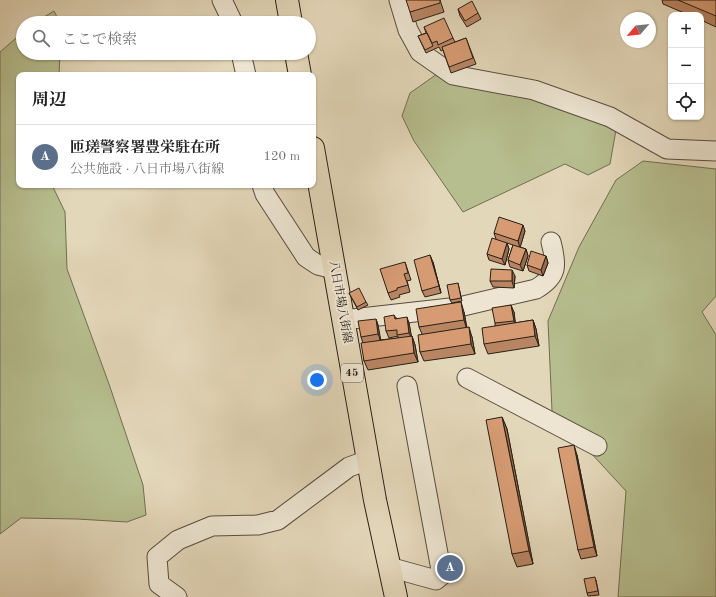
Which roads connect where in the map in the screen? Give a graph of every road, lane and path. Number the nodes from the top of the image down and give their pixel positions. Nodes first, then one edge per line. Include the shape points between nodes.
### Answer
1 (222, 0) edge
2 (287, 0) edge
3 (399, 0) edge
4 (230, 16) edge
5 (290, 16) edge
6 (243, 60) edge
7 (297, 60) edge
8 (245, 72) edge
9 (299, 72) edge
10 (716, 151) edge
11 (316, 165) edge
12 (263, 188) edge
13 (551, 242) dead end
14 (334, 270) junction
15 (343, 320) junction
16 (467, 378) dead end
17 (406, 386) dead end
18 (597, 446) dead end
19 (368, 460) junction
20 (389, 567) junction
21 (177, 597) edge
22 (396, 597) edge

1 - 4 street
2 - 5 main road
3 - 10 street via 408,30 420,52 452,75 534,90 610,117 667,149
6 - 8 street
7 - 9 main road
11 - 14 main road, 八日市場八街線 / 45
12 - 14 street via 306,256 318,266
13 - 15 street via 556,260 554,272 536,289 459,307
14 - 15 main road, 八日市場八街線 / 45
15 - 19 main road, 八日市場八街線 / 45
16 - 18 street
17 - 20 street via 442,575 436,580
19 - 20 main road, 八日市場八街線 / 45
19 - 21 street via 349,468 278,520 258,525 212,526 178,540 157,557 160,584
20 - 22 main road, 八日市場八街線 / 45

